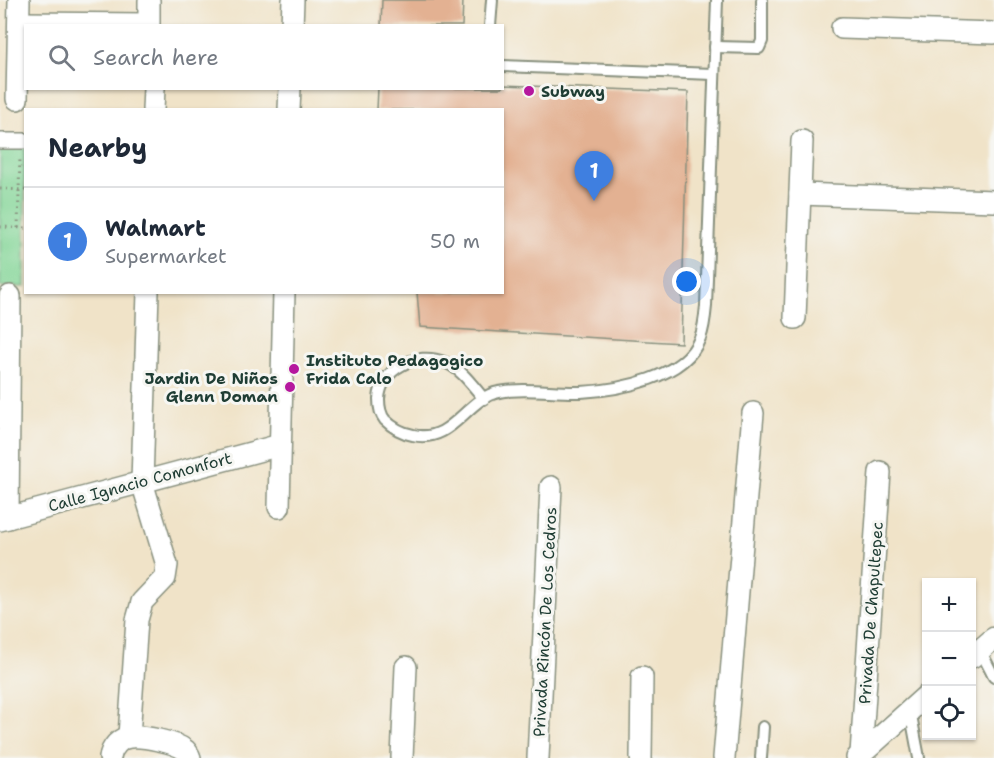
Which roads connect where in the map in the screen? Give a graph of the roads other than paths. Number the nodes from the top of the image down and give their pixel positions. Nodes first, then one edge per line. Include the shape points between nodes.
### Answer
1 (149, 0) edge
2 (293, 0) edge
3 (492, 0) edge
4 (717, 0) edge
5 (762, 0) edge
6 (19, 10) edge
7 (149, 23) edge
8 (292, 24) edge
9 (490, 24) edge
10 (842, 28) dead end
11 (994, 33) edge
12 (715, 47) junction
13 (504, 66) edge
14 (713, 74) junction
15 (154, 90) edge
16 (290, 90) edge
17 (17, 99) dead end
18 (153, 108) edge
19 (290, 108) edge
20 (0, 141) edge
21 (24, 141) edge
22 (802, 141) dead end
23 (800, 194) junction
24 (994, 201) edge
25 (148, 294) edge
26 (284, 294) edge
27 (10, 296) dead end
28 (795, 318) dead end
29 (484, 399) junction
30 (753, 414) dead end
31 (280, 445) junction
32 (880, 472) dead end
33 (142, 482) junction
34 (551, 487) dead end
35 (279, 507) dead end
36 (4, 519) edge
37 (982, 648) edge
38 (406, 667) dead end
39 (642, 677) dead end
40 (994, 677) edge
41 (922, 700) edge
42 (910, 710) junction
43 (763, 727) dead end
44 (129, 736) junction
45 (859, 756) edge
46 (110, 758) edge
47 (190, 758) edge
48 (402, 758) edge
49 (538, 758) edge
50 (641, 758) edge
51 (724, 758) edge
52 (761, 758) edge
53 (919, 758) edge

1 - 7 street
2 - 8 street
3 - 9 lane
4 - 12 lane
5 - 12 lane via 759,48
6 - 7 street
6 - 17 street
10 - 11 street
12 - 14 lane
13 - 14 lane
14 - 29 lane via 706,306 694,350 671,370 615,388 582,392 501,391
15 - 18 street
16 - 19 street
20 - 21 street
22 - 23 street
23 - 24 street
23 - 28 street
25 - 33 street
26 - 31 street
27 - 36 street
29 - 29 lane via 457,368 431,358 407,362 396,369 385,380 379,405 380,413 393,427 417,436 433,435 450,427
30 - 51 street
31 - 33 street, Calle Ignacio Comonfort
31 - 35 street
32 - 45 street, Privada De Chapultepec
33 - 36 street, Calle Ignacio Comonfort
33 - 44 street via 167,565 165,578 142,602 137,620
34 - 49 street, Privada Rincón De Los Cedros
37 - 40 lane
38 - 48 street
39 - 50 street
41 - 42 street
42 - 45 street
42 - 53 lane
43 - 52 lane
44 - 46 street via 119,741
44 - 47 street via 171,743 187,751

